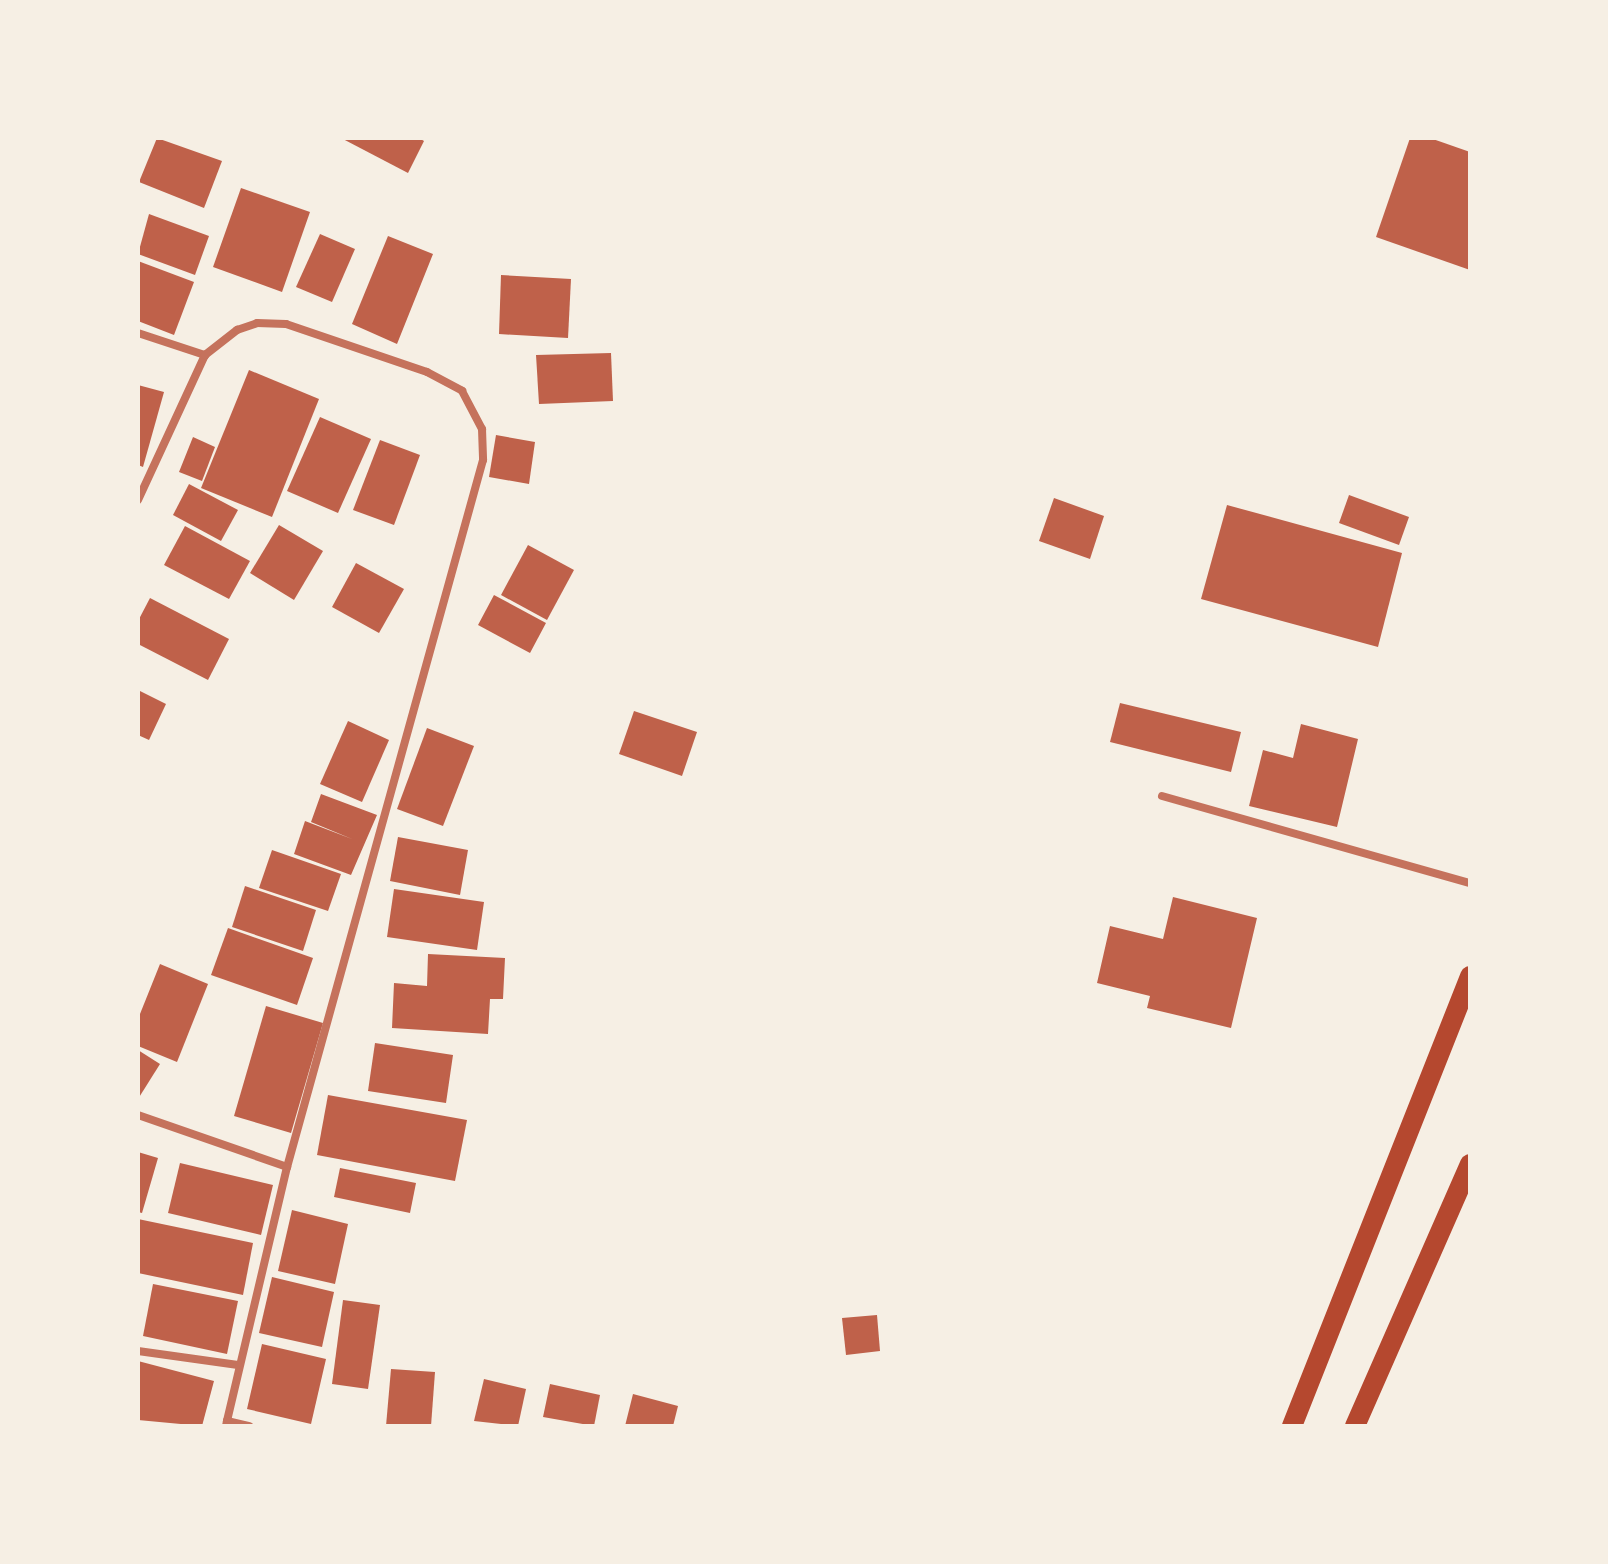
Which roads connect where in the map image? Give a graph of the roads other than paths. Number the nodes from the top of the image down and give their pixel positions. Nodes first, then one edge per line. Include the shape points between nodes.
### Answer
1 (138, 333) edge
2 (205, 355) junction
3 (138, 500) edge
4 (1162, 796) dead end
5 (1470, 883) edge
6 (1470, 976) edge
7 (138, 1115) edge
8 (1470, 1164) edge
9 (287, 1167) junction
10 (138, 1351) edge
11 (238, 1365) junction
12 (226, 1424) edge
13 (249, 1426) edge
14 (1292, 1426) edge
15 (1355, 1426) edge

1 - 2 street
2 - 3 street
2 - 9 street via 237,330 257,323 286,324 427,372 462,391 482,429 483,460
4 - 5 street
6 - 14 main road
7 - 9 street
8 - 15 main road
9 - 11 street
10 - 11 street
11 - 12 street
12 - 13 street

